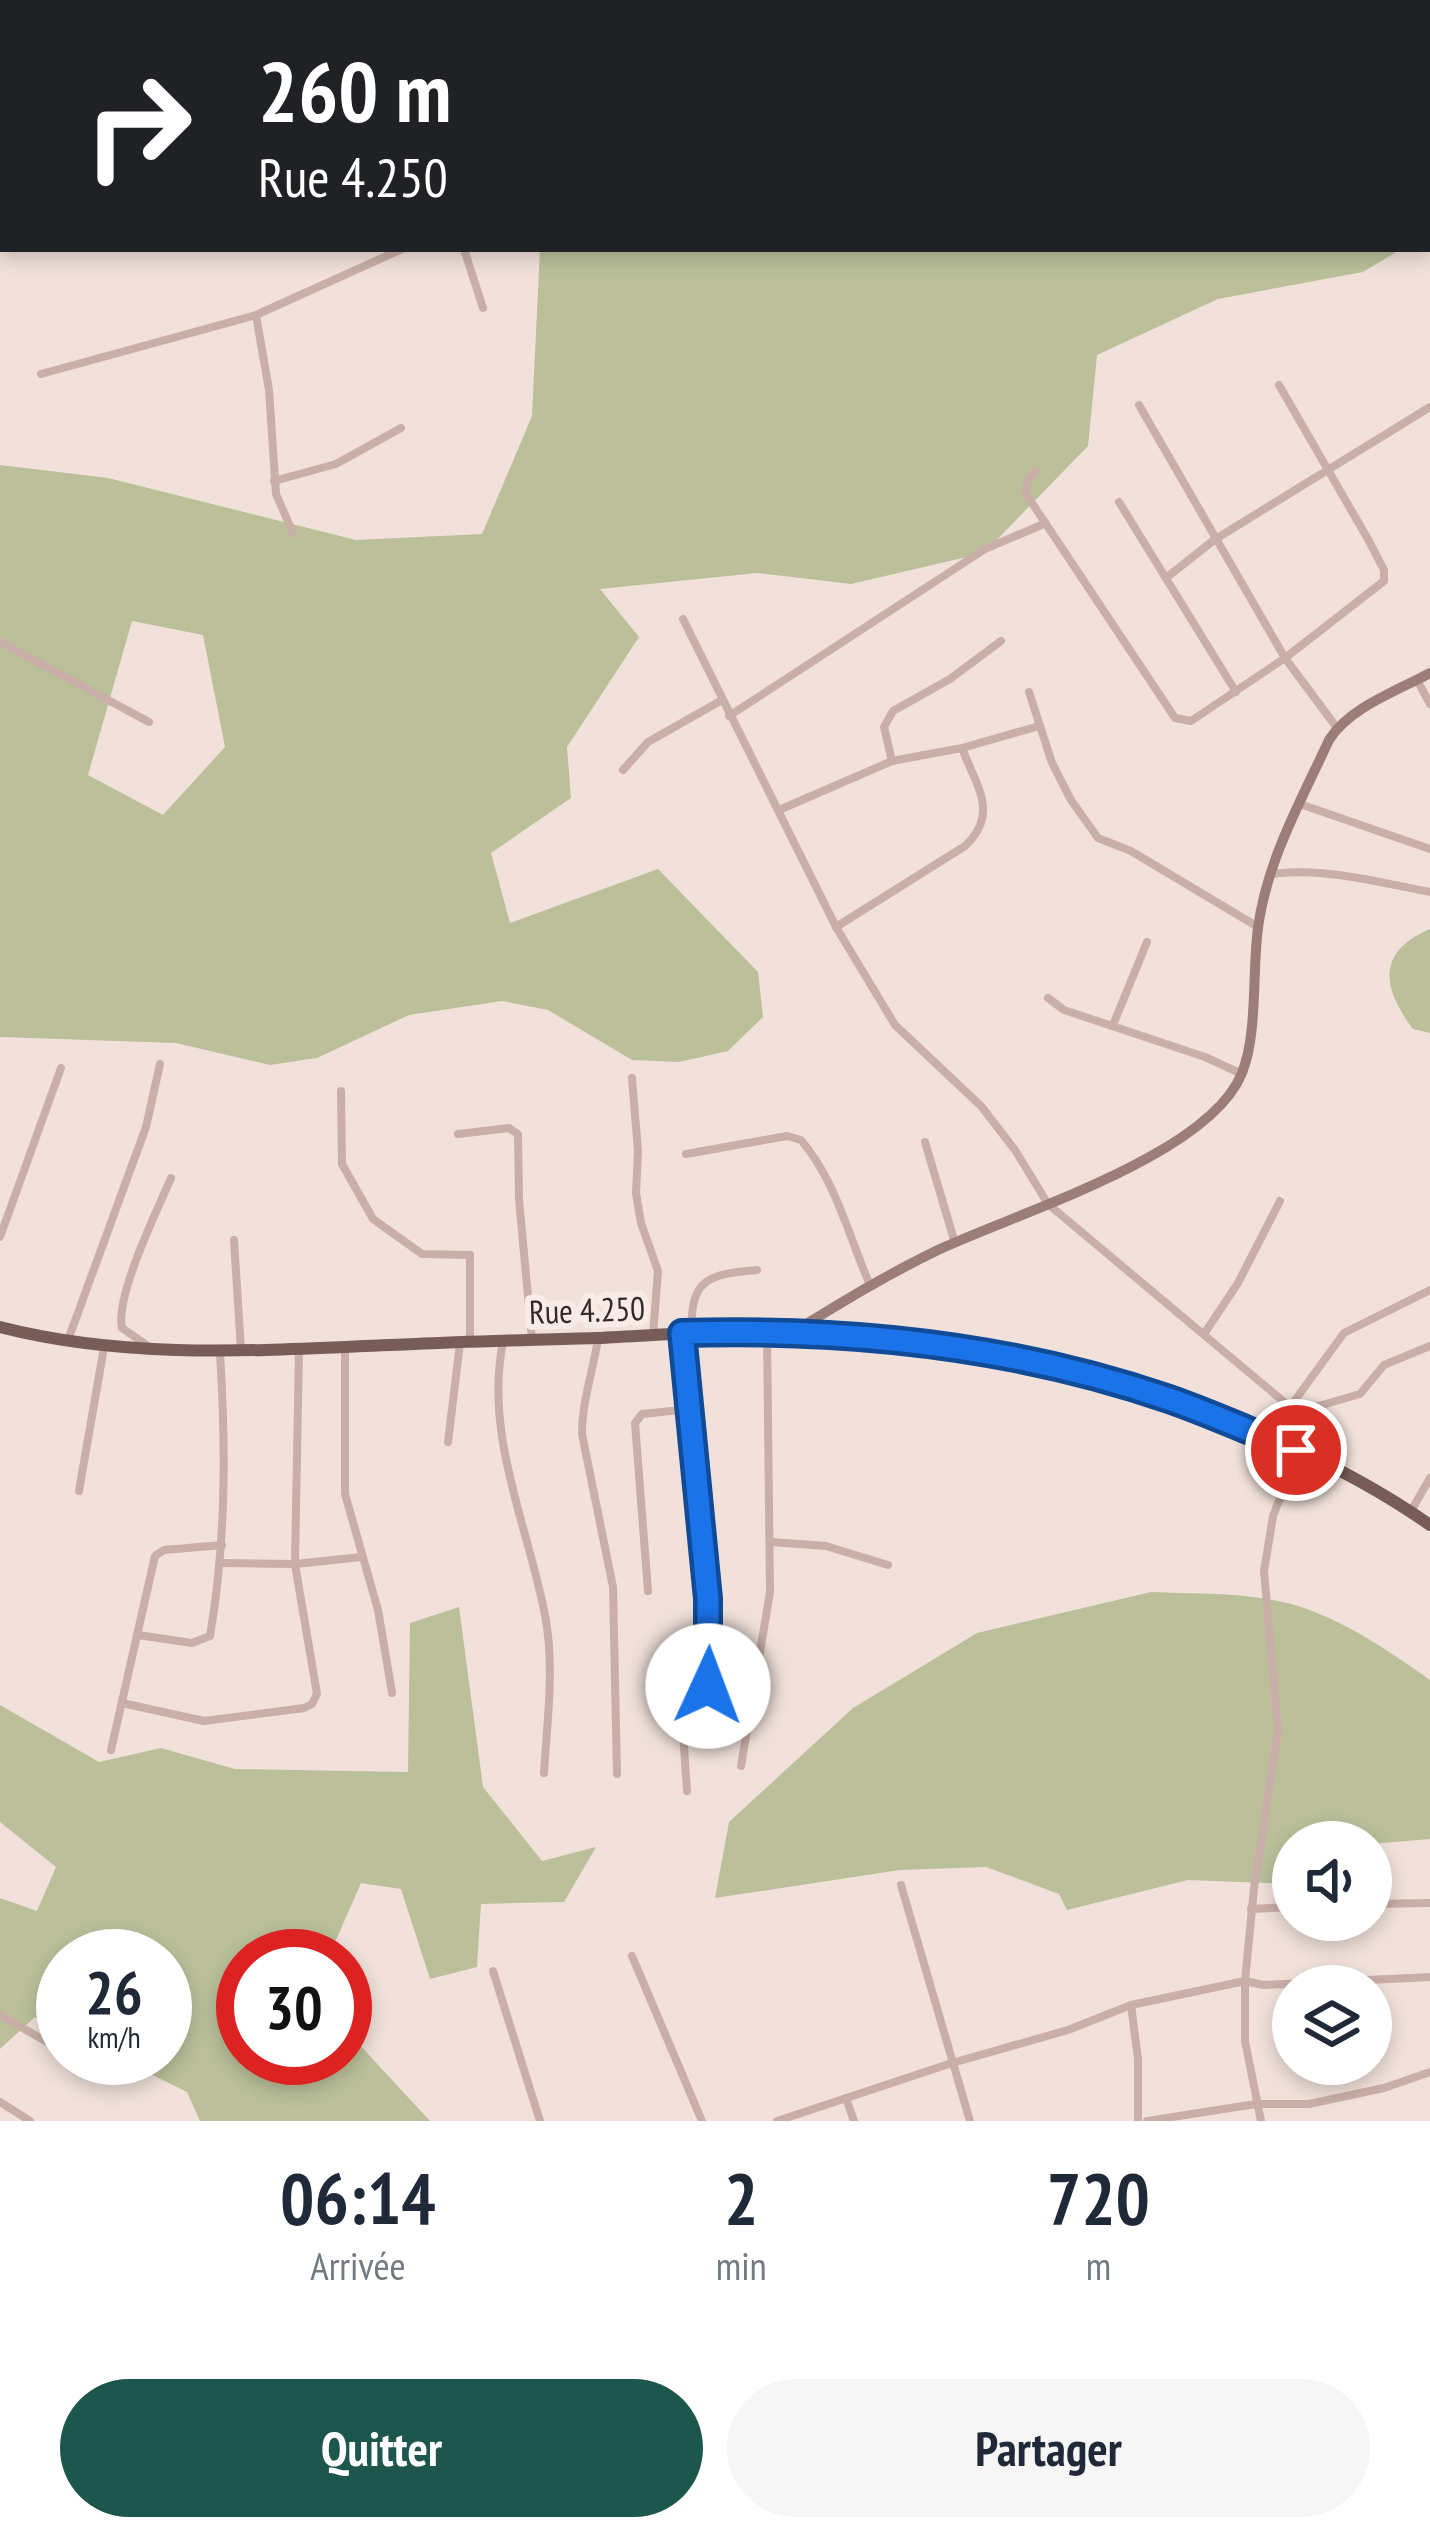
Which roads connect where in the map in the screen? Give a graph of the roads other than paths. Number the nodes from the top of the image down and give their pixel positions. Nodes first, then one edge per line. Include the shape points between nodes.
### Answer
1 (395, 252) edge
2 (465, 252) edge
3 (483, 308) dead end
4 (256, 315) junction
5 (41, 374) dead end
6 (1279, 385) dead end
7 (1138, 405) dead end
8 (1430, 407) edge
9 (401, 428) dead end
10 (1035, 471) dead end
11 (1328, 472) junction
12 (274, 481) junction
13 (1119, 502) dead end
14 (1046, 523) junction
15 (292, 532) dead end
16 (1214, 540) junction
17 (1166, 578) junction
18 (682, 619) dead end
19 (1001, 641) dead end
20 (0, 642) edge
21 (1285, 658) junction
22 (1430, 673) edge
23 (1417, 680) junction
24 (1028, 692) dead end
25 (1236, 692) junction
26 (722, 700) junction
27 (1430, 704) edge
28 (729, 716) junction
29 (149, 722) dead end
30 (1039, 726) junction
31 (1336, 728) junction
32 (962, 748) junction
33 (892, 761) junction
34 (623, 770) dead end
35 (1300, 804) junction
36 (779, 810) junction
37 (1430, 849) edge
38 (1268, 874) junction
39 (1430, 892) edge
40 (836, 927) junction
41 (1258, 928) junction
42 (1147, 943) dead end
43 (1048, 998) dead end
44 (1113, 1025) junction
45 (160, 1064) dead end
46 (61, 1068) dead end
47 (1242, 1074) junction
48 (632, 1078) dead end
49 (341, 1091) dead end
50 (458, 1134) dead end
51 (925, 1142) dead end
52 (686, 1154) dead end
53 (171, 1178) dead end
54 (1280, 1201) dead end
55 (1048, 1204) junction
56 (0, 1238) edge
57 (234, 1240) dead end
58 (955, 1243) junction
59 (758, 1270) dead end
60 (870, 1285) junction
61 (1430, 1290) edge
62 (0, 1327) edge
63 (766, 1331) junction
64 (795, 1331) junction
65 (687, 1333) junction
66 (653, 1334) junction
67 (1204, 1334) junction
68 (598, 1337) junction
69 (532, 1340) junction
70 (67, 1341) junction
71 (503, 1341) junction
72 (465, 1342) junction
73 (1430, 1346) edge
74 (104, 1347) junction
75 (345, 1347) junction
76 (299, 1349) junction
77 (154, 1351) junction
78 (241, 1352) junction
79 (220, 1353) junction
80 (1290, 1407) junction
81 (691, 1409) junction
82 (1298, 1419) junction
83 (448, 1442) dead end
84 (1296, 1450) junction
85 (1430, 1478) edge
86 (79, 1492) dead end
87 (1411, 1511) junction
88 (1430, 1525) edge
89 (771, 1542) junction
90 (222, 1545) junction
91 (362, 1557) junction
92 (222, 1563) junction
93 (295, 1564) junction
94 (888, 1565) dead end
95 (648, 1591) dead end
96 (138, 1635) junction
97 (392, 1693) dead end
98 (122, 1703) junction
99 (111, 1750) dead end
100 (741, 1766) dead end
101 (544, 1773) dead end
102 (617, 1774) dead end
103 (687, 1791) dead end
104 (901, 1885) dead end
105 (1430, 1903) edge
106 (1392, 1904) edge
107 (1272, 1909) edge
108 (1252, 1910) junction
109 (632, 1956) dead end
110 (493, 1971) dead end
111 (1430, 1977) edge
112 (1244, 1981) junction
113 (1131, 2005) junction
114 (1, 2018) edge
115 (36, 2037) edge
116 (952, 2062) junction
117 (1430, 2072) edge
118 (846, 2098) junction
119 (0, 2102) edge
120 (1256, 2104) junction
121 (789, 2119) edge
122 (30, 2121) edge
123 (540, 2121) edge
124 (702, 2121) edge
125 (777, 2121) edge
126 (854, 2121) edge
127 (970, 2121) edge
128 (1138, 2121) edge
129 (1147, 2121) edge
130 (1261, 2121) edge

1 - 4 street
2 - 3 street
4 - 5 street
4 - 12 street
6 - 11 street
7 - 16 street
8 - 11 street
9 - 12 street via 336,464
10 - 14 street via 1026,494
11 - 16 street
11 - 21 street via 1384,581
12 - 15 street
13 - 17 street
14 - 25 street via 1175,718 1191,721
14 - 28 street via 985,549
16 - 17 street
16 - 21 street
17 - 25 street
18 - 26 street
19 - 33 street via 893,711 884,727
20 - 29 street
21 - 25 street
21 - 31 street
22 - 23 street
23 - 27 street
23 - 31 street
24 - 30 street
26 - 28 street
26 - 34 street via 648,742
28 - 36 street
30 - 32 street
30 - 41 street via 1071,800 1103,842
31 - 35 street
32 - 33 street
32 - 40 street via 984,806 979,833
33 - 36 street
35 - 37 street
35 - 38 street
36 - 40 street
38 - 39 street via 1341,874
38 - 41 street
40 - 55 street via 895,1024 981,1106
41 - 47 street
42 - 44 street
43 - 44 street
44 - 47 street
45 - 70 street via 146,1127
46 - 56 street
47 - 55 street via 1173,1144
48 - 66 street via 636,1193 658,1271
49 - 72 street via 342,1164 373,1220 422,1254 470,1256
50 - 69 street via 518,1134
51 - 58 street
52 - 60 street via 801,1140 840,1205
53 - 77 street via 120,1314 122,1328
54 - 67 street
55 - 58 street
55 - 67 street
57 - 78 street
58 - 60 street
59 - 65 street via 704,1282
60 - 64 street
61 - 80 street via 1343,1333
62 - 70 main road, Rue 4.250
63 - 64 main road, Rue 4.250
63 - 65 main road, Rue 4.250
63 - 89 street
64 - 84 main road, Rue 4.250 via 1029,1361 1169,1399
65 - 66 main road, Rue 4.250
65 - 81 street
66 - 68 main road, Rue 4.250
67 - 80 street
68 - 69 main road, Rue 4.250
68 - 102 street via 582,1434 613,1587
69 - 71 main road, Rue 4.250
70 - 74 main road, Rue 4.250
71 - 72 main road, Rue 4.250
71 - 101 street via 497,1381 504,1447 546,1620
72 - 75 main road, Rue 4.250
72 - 83 street
73 - 82 street via 1384,1366 1360,1394
74 - 77 main road, Rue 4.250
74 - 86 street
75 - 76 main road, Rue 4.250
75 - 91 street via 345,1494
76 - 78 main road, Rue 4.250
76 - 93 street
77 - 79 main road, Rue 4.250
78 - 79 main road, Rue 4.250
79 - 90 street
80 - 82 street
81 - 95 street via 641,1414 635,1423
81 - 103 street via 710,1626 708,1686 681,1702
82 - 84 street via 1304,1439
84 - 87 main road, Rue 4.250
84 - 108 street via 1266,1543 1278,1730
85 - 87 street
87 - 88 main road, Rue 4.250
89 - 94 street via 826,1546
89 - 100 street
90 - 92 street
90 - 96 street via 155,1556
91 - 93 street
91 - 97 street
92 - 93 street
92 - 96 street via 209,1636 192,1642
93 - 98 street via 317,1694 312,1703 204,1721
96 - 98 street
98 - 99 street
104 - 116 street
105 - 106 street
107 - 108 street
108 - 112 street
109 - 124 street
110 - 123 street
111 - 112 street
112 - 113 street
112 - 120 street
113 - 116 street
113 - 128 street
114 - 115 street
116 - 118 street
116 - 127 street
117 - 120 street via 1309,2104
118 - 121 street
118 - 126 street
119 - 122 street
120 - 129 street
120 - 130 street
121 - 125 street

